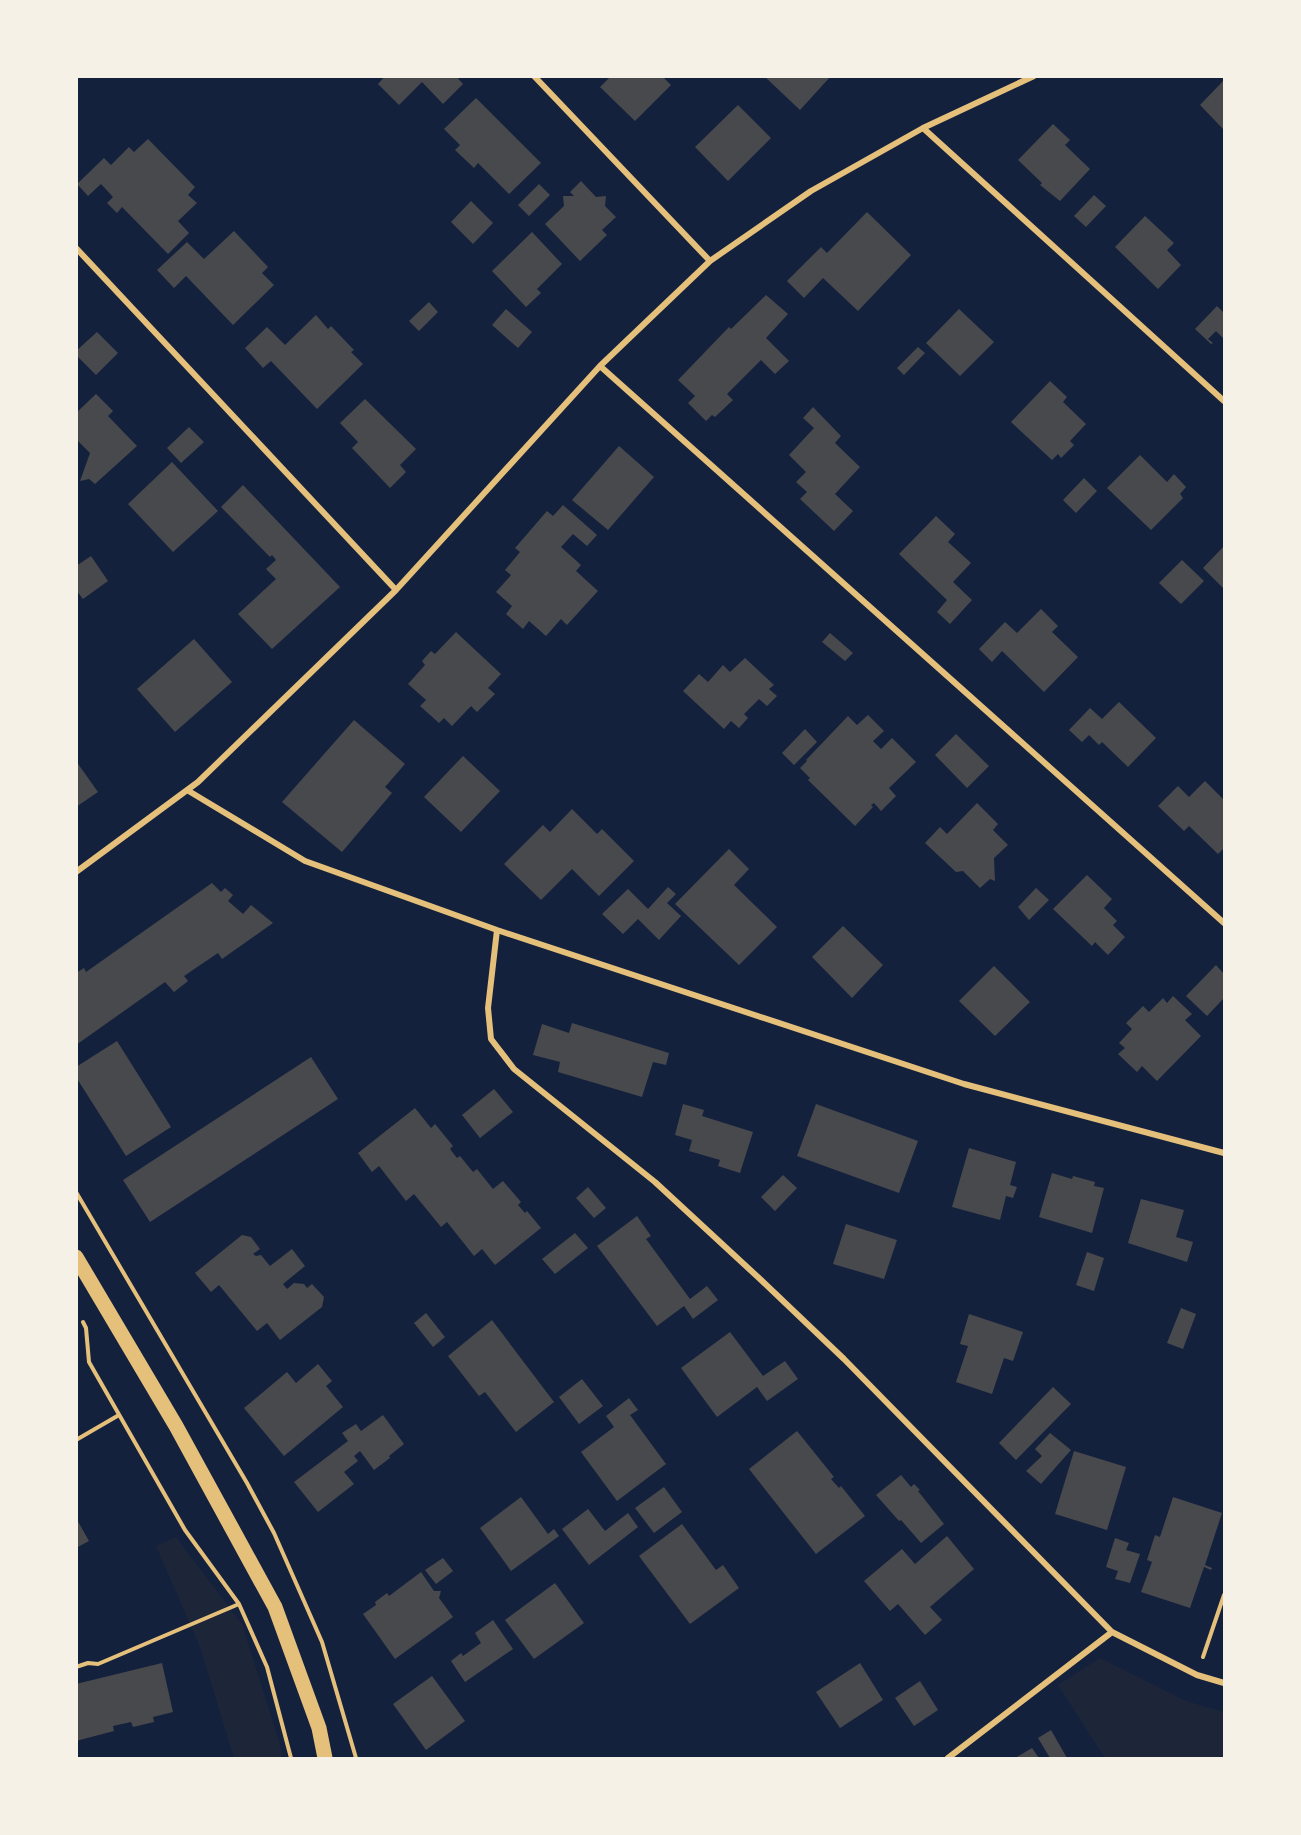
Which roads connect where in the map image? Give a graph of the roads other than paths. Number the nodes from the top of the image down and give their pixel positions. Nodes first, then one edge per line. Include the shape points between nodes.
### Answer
1 (534, 76) edge
2 (1034, 76) edge
3 (922, 128) junction
4 (76, 248) edge
5 (710, 261) junction
6 (600, 366) junction
7 (1224, 401) edge
8 (396, 590) junction
9 (187, 790) junction
10 (76, 872) edge
11 (1224, 923) edge
12 (497, 930) junction
13 (1224, 1153) edge
14 (76, 1257) edge
15 (1112, 1632) junction
16 (1224, 1683) edge
17 (325, 1758) edge
18 (948, 1758) edge

1 - 5 street
2 - 3 street
3 - 5 street via 810,191
3 - 7 street
4 - 8 street
5 - 6 street
6 - 8 street
6 - 11 street
8 - 9 street
9 - 10 street
9 - 12 street via 305,861
12 - 13 street via 964,1084
12 - 15 street via 488,1008 491,1039 514,1069 655,1182 760,1279
14 - 17 main road via 176,1426 275,1607 320,1728
15 - 16 street via 1197,1675
15 - 18 street

